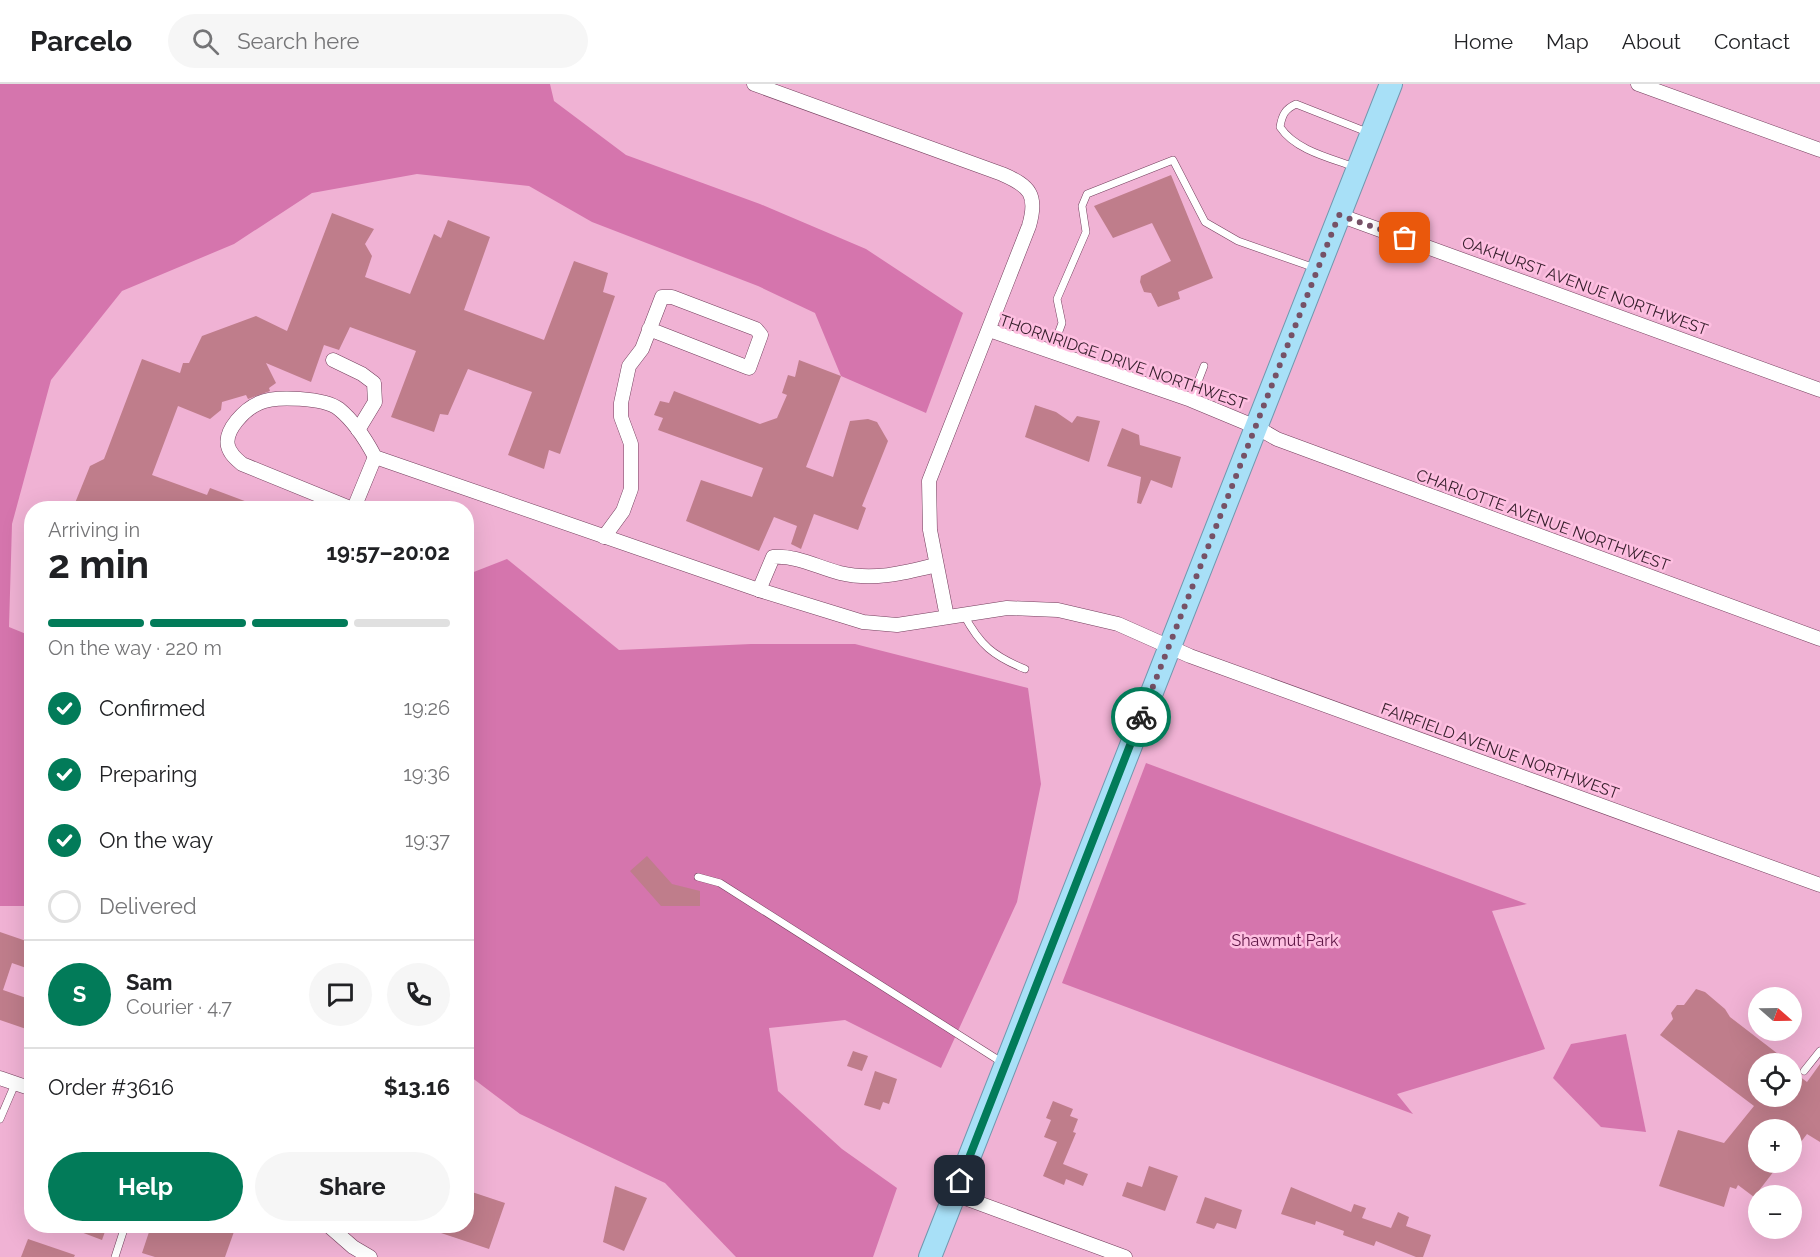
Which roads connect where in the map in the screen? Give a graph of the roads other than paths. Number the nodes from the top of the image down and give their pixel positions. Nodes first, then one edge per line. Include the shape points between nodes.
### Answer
1 (754, 84) edge
2 (1390, 84) edge
3 (1638, 84) edge
4 (1371, 133) junction
5 (1820, 150) edge
6 (1357, 168) junction
7 (1339, 215) junction
8 (1318, 269) junction
9 (649, 329) junction
10 (989, 330) junction
11 (1051, 352) junction
12 (333, 360) dead end
13 (1204, 366) dead end
14 (1820, 390) edge
15 (1191, 400) junction
16 (1256, 427) junction
17 (358, 430) junction
18 (375, 458) junction
19 (334, 501) edge
20 (355, 501) edge
21 (604, 537) junction
22 (936, 565) junction
23 (759, 590) junction
24 (964, 615) junction
25 (947, 617) junction
26 (1820, 639) edge
27 (1168, 648) junction
28 (1025, 669) dead end
29 (698, 877) dead end
30 (1820, 885) edge
31 (1820, 1051) edge
32 (1005, 1065) junction
33 (1803, 1071) dead end
34 (0, 1078) edge
35 (15, 1084) junction
36 (24, 1087) edge
37 (0, 1119) edge
38 (954, 1194) junction
39 (123, 1233) edge
40 (337, 1233) edge
41 (115, 1257) edge
42 (370, 1257) edge
43 (930, 1257) edge
44 (1125, 1257) edge

1 - 10 street via 1023,183 1031,194 1034,210
2 - 4 highway
3 - 5 street
4 - 6 highway
4 - 6 lane via 1296,104 1282,115 1280,126 1294,141
6 - 7 highway
7 - 8 highway
7 - 14 street, OAKHURST AVENUE NORTHWEST
8 - 11 lane via 1238,241 1205,222 1173,160 1088,194 1082,206 1086,232 1057,299 1062,323
8 - 16 highway
9 - 9 street via 662,297 672,297 761,334 749,368
9 - 21 street via 642,349 629,366 621,403 621,417 631,444 631,489
10 - 11 street, THORNRIDGE DRIVE NORTHWEST
10 - 22 street, THORNRIDGE DRIVE NORTHWEST via 930,481 930,530
11 - 15 street, THORNRIDGE DRIVE NORTHWEST
12 - 17 street via 374,383 375,402
13 - 15 lane
15 - 16 street, THORNRIDGE DRIVE NORTHWEST
16 - 26 street, CHARLOTTE AVENUE NORTHWEST via 1277,439
16 - 27 highway
17 - 18 street
17 - 19 street via 338,408 311,398 259,402 238,419 230,433 227,445 242,464
18 - 20 street
18 - 21 street, FAIRFIELD AVENUE NORTHWEST
21 - 23 street, FAIRFIELD AVENUE NORTHWEST
22 - 23 street via 890,576 866,577 787,555 773,556
22 - 25 street, THORNRIDGE DRIVE NORTHWEST
23 - 25 street, FAIRFIELD AVENUE NORTHWEST via 863,622 897,625
24 - 25 street, FAIRFIELD AVENUE NORTHWEST
24 - 27 street, FAIRFIELD AVENUE NORTHWEST via 1007,608 1058,610 1118,624
24 - 28 lane via 974,634 993,654
27 - 30 street, FAIRFIELD AVENUE NORTHWEST
27 - 32 highway
29 - 32 lane via 720,883
31 - 33 lane
32 - 38 highway
34 - 35 street
35 - 36 street
35 - 37 lane
38 - 43 highway
38 - 44 street
39 - 41 lane
40 - 42 street

